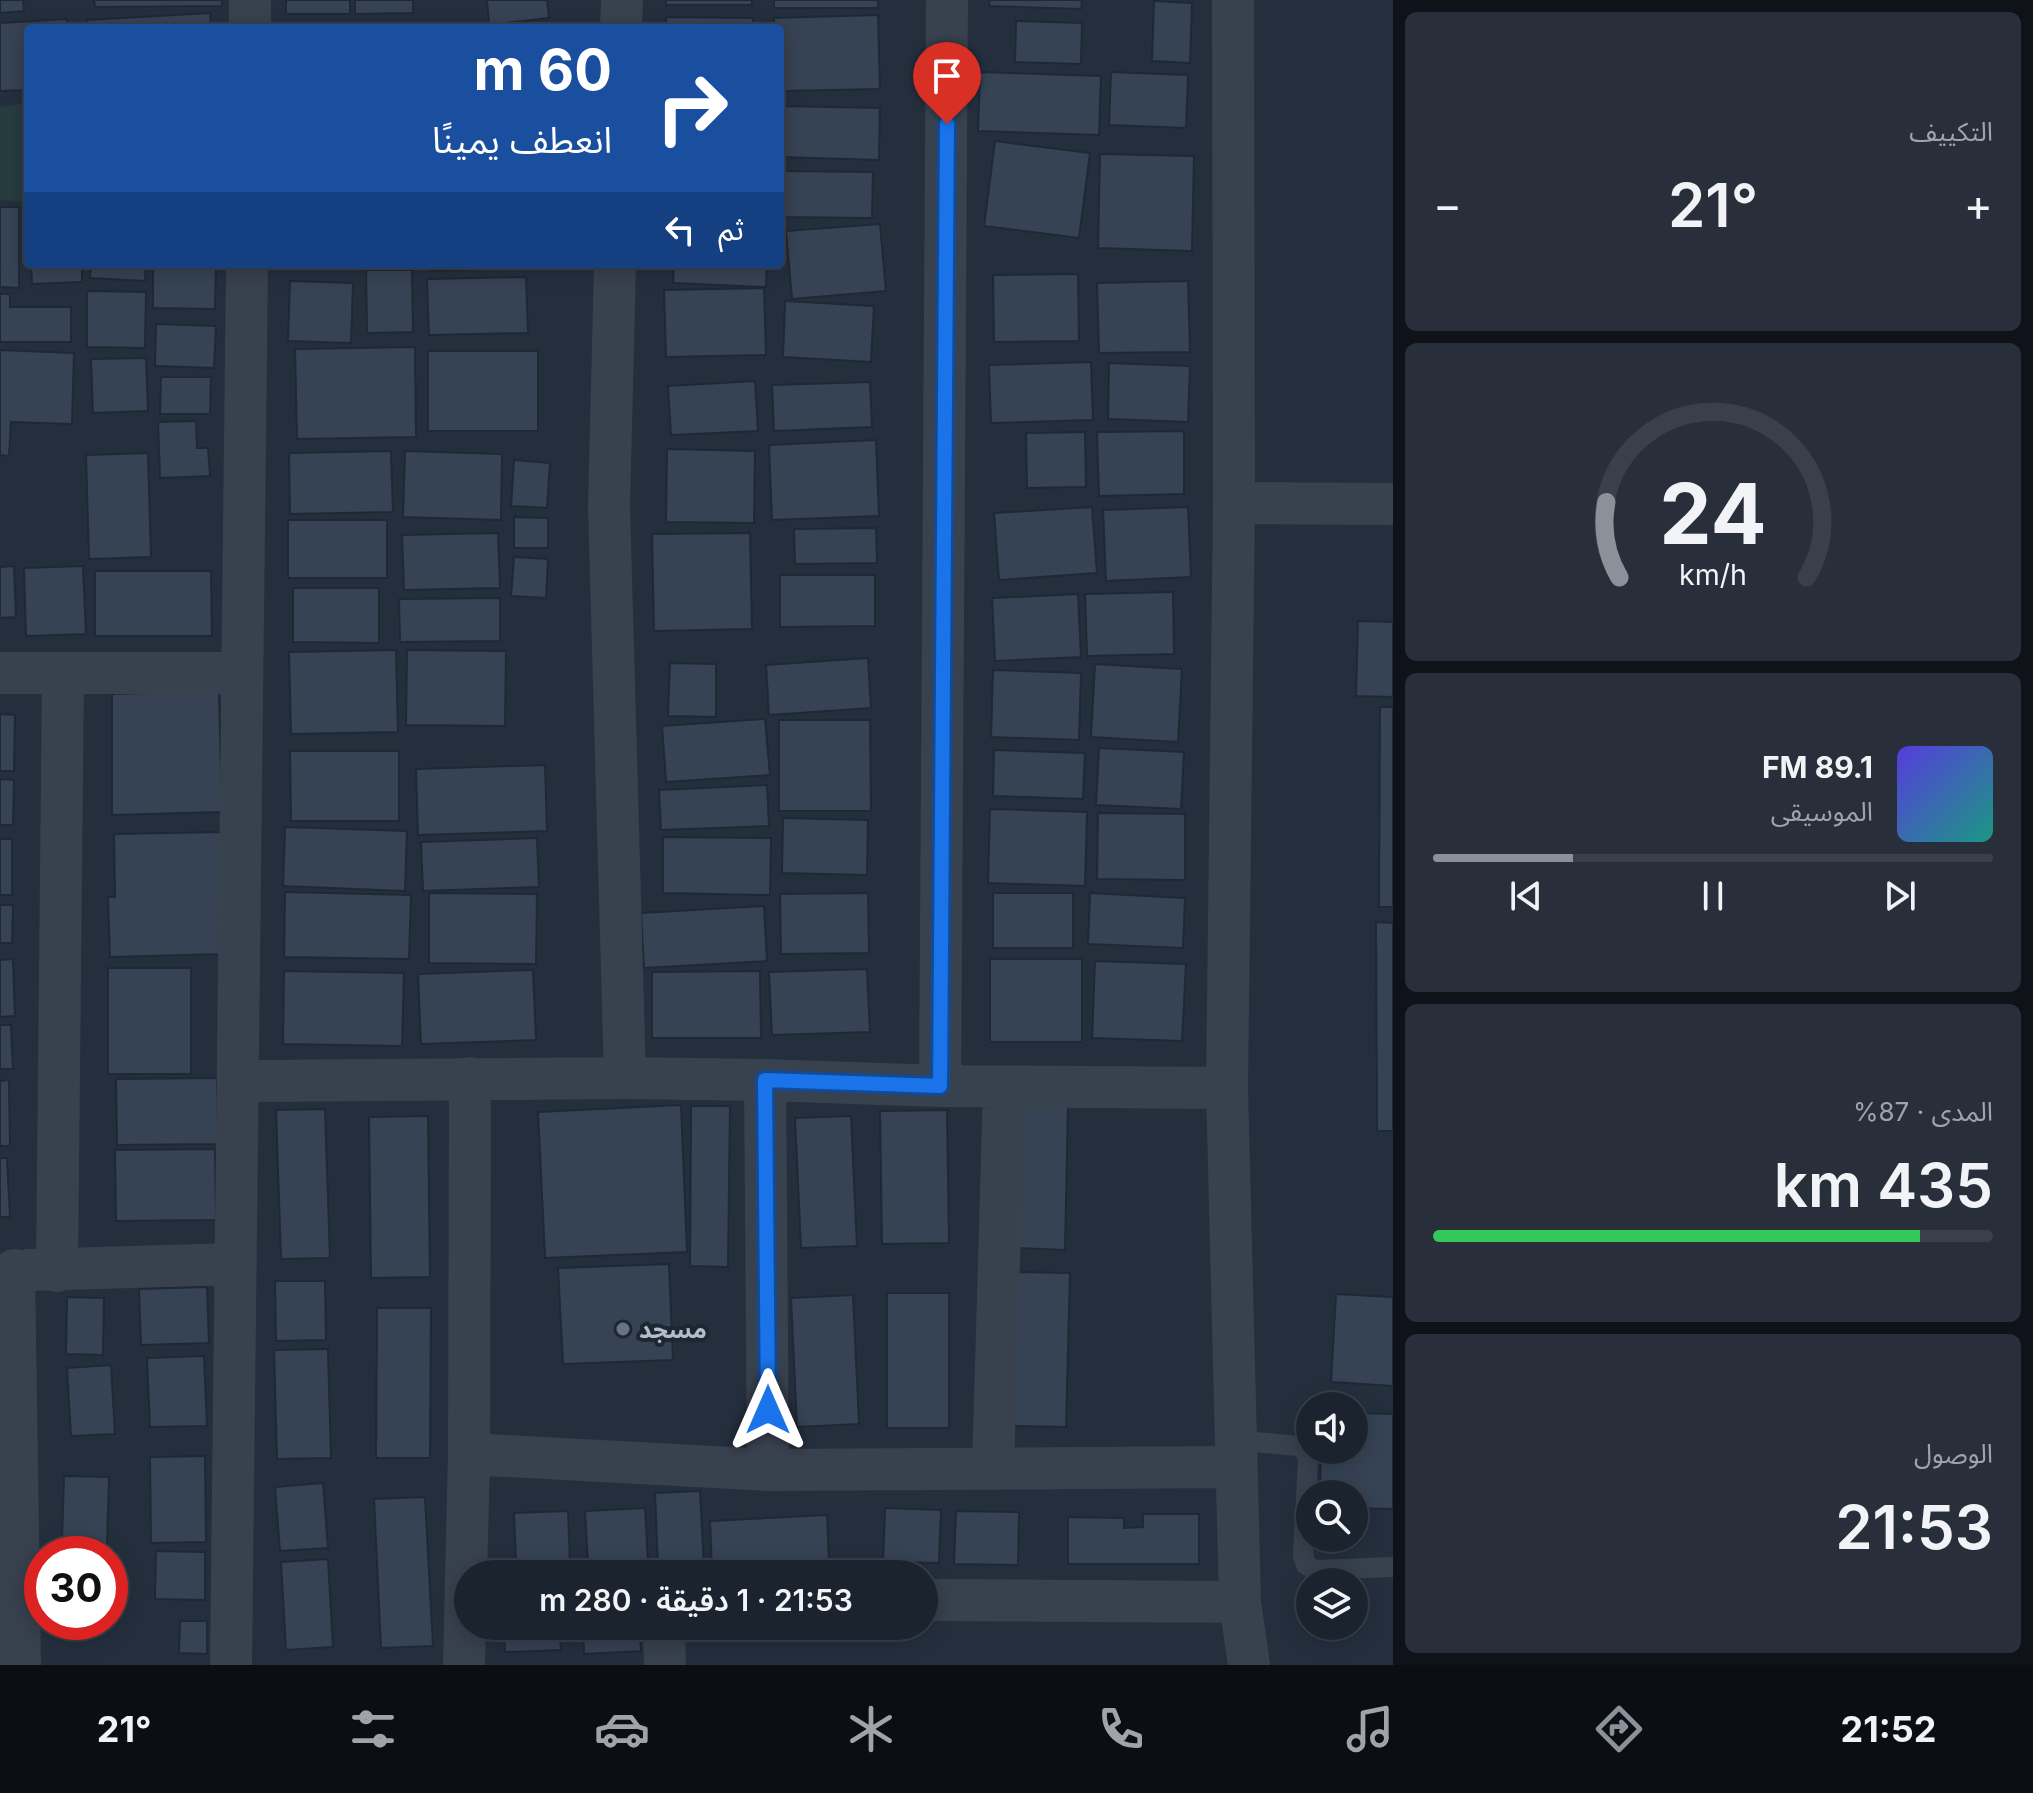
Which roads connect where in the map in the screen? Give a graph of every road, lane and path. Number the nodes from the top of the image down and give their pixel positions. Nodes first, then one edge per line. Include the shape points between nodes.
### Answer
1 (250, 0) edge
2 (622, 0) edge
3 (947, 0) edge
4 (1233, 0) edge
5 (250, 24) edge
6 (621, 24) edge
7 (247, 268) edge
8 (615, 268) edge
9 (1234, 503) junction
10 (1393, 504) edge
11 (0, 673) edge
12 (242, 673) junction
13 (63, 674) junction
14 (470, 1078) junction
15 (625, 1078) junction
16 (765, 1080) junction
17 (238, 1081) junction
18 (940, 1086) junction
19 (1004, 1087) junction
20 (1227, 1088) junction
21 (235, 1264) junction
22 (7, 1270) edge
23 (57, 1271) junction
24 (469, 1454) junction
25 (1235, 1454) junction
26 (993, 1469) junction
27 (768, 1470) junction
28 (1393, 1567) edge
29 (938, 1600) edge
30 (1240, 1602) junction
31 (664, 1640) edge
32 (20, 1665) edge
33 (231, 1665) edge
34 (464, 1665) edge
35 (665, 1665) edge
36 (1249, 1665) edge

1 - 5 street
2 - 6 street
3 - 18 street
4 - 9 street
7 - 12 street
8 - 15 street via 609,506
9 - 10 street
9 - 20 street
11 - 13 street
12 - 13 street
12 - 17 street
13 - 23 street
14 - 15 street
14 - 17 street
14 - 24 street
15 - 16 street
16 - 18 street
16 - 27 street
17 - 21 street
18 - 19 street
19 - 20 street
19 - 26 street
20 - 25 street
21 - 23 street
21 - 33 street
22 - 23 street
22 - 32 street
24 - 27 street
24 - 34 street
25 - 26 street
25 - 28 lane via 1297,1446 1305,1450 1306,1565 1315,1570
25 - 30 street
26 - 27 street
29 - 30 street
30 - 36 street
31 - 35 street

